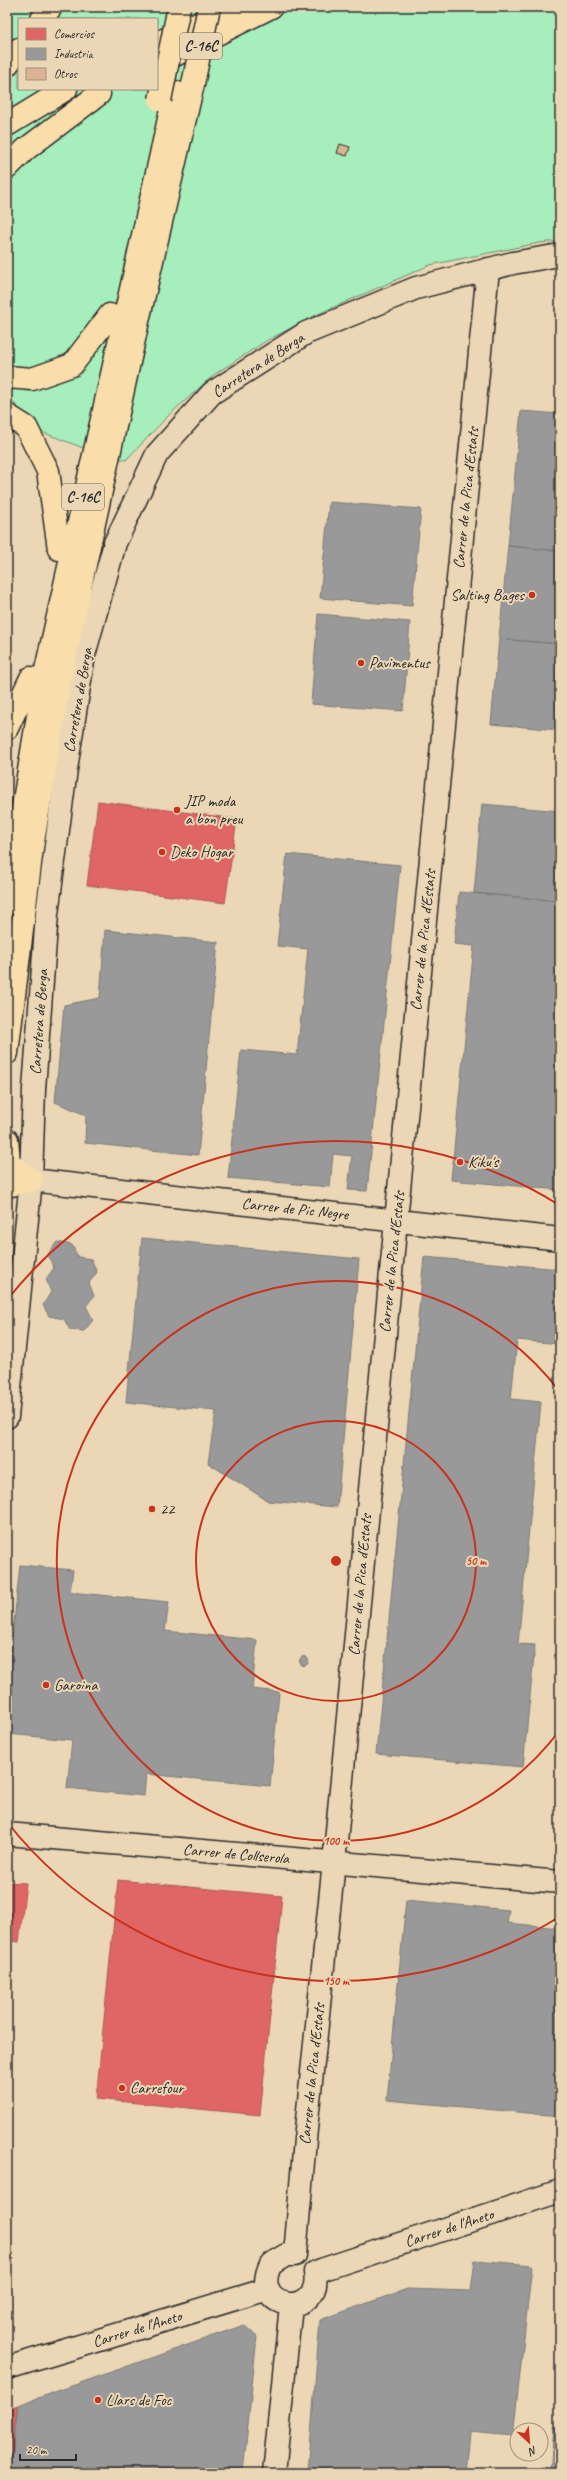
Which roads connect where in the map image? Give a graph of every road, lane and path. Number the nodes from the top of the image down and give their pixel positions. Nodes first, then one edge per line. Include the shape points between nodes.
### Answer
1 (51, 7) edge
2 (179, 7) edge
3 (192, 7) edge
4 (209, 7) edge
5 (235, 7) edge
6 (271, 7) edge
7 (43, 18) edge
8 (158, 43) edge
9 (18, 50) edge
10 (158, 64) edge
11 (7, 65) edge
12 (64, 90) edge
13 (104, 92) edge
14 (176, 92) junction
15 (7, 125) edge
16 (7, 145) edge
17 (7, 168) edge
18 (560, 255) edge
19 (488, 269) junction
20 (110, 315) junction
21 (7, 377) edge
22 (7, 415) edge
23 (59, 549) junction
24 (31, 678) junction
25 (7, 728) edge
26 (7, 831) edge
27 (7, 904) edge
28 (7, 1053) edge
29 (7, 1140) edge
30 (31, 1180) junction
31 (7, 1186) edge
32 (396, 1220) junction
33 (560, 1239) edge
34 (7, 1417) edge
35 (7, 1834) edge
36 (334, 1862) junction
37 (560, 1882) edge
38 (560, 2192) edge
39 (268, 2289) junction
40 (291, 2305) junction
41 (7, 2368) edge
42 (274, 2473) edge

1 - 7 main road
2 - 14 main road, bridge
3 - 14 main road, C-16C
4 - 14 main road, C-16C, bridge
5 - 8 main road
6 - 10 main road
9 - 11 main road
12 - 15 main road
13 - 16 main road
13 - 17 main road via 26,149
14 - 20 main road
14 - 27 main road, C-16C via 44,679
14 - 28 main road, C-16C via 138,320 59,684 32,848
18 - 19 street, Carretera de Berga
19 - 30 street, Carretera de Berga via 416,288 306,333 212,394 158,454 115,543 84,655 47,914 34,1089
19 - 32 street, Carrer de la Pica d'Estats
20 - 21 main road via 72,365 32,379
20 - 23 main road
22 - 23 main road via 26,427 48,471
23 - 24 main road
24 - 25 main road
24 - 26 main road
29 - 30 main road via 9,1163
30 - 31 main road
30 - 32 street, Carrer de Pic Negre
30 - 34 street, Carretera de Berga
32 - 33 street, Carrer de Pic Negre
32 - 36 street, Carrer de la Pica d'Estats
35 - 36 street, Carrer de Collserola
36 - 37 street, Carrer de Collserola
36 - 39 street, Carrer de la Pica d'Estats via 295,2255 286,2255 271,2264 266,2281
38 - 40 street, Carrer de l'Aneto via 315,2272 315,2284 311,2295 302,2302
39 - 40 street via 277,2300
39 - 41 street, Carrer de l'Aneto
40 - 42 street

